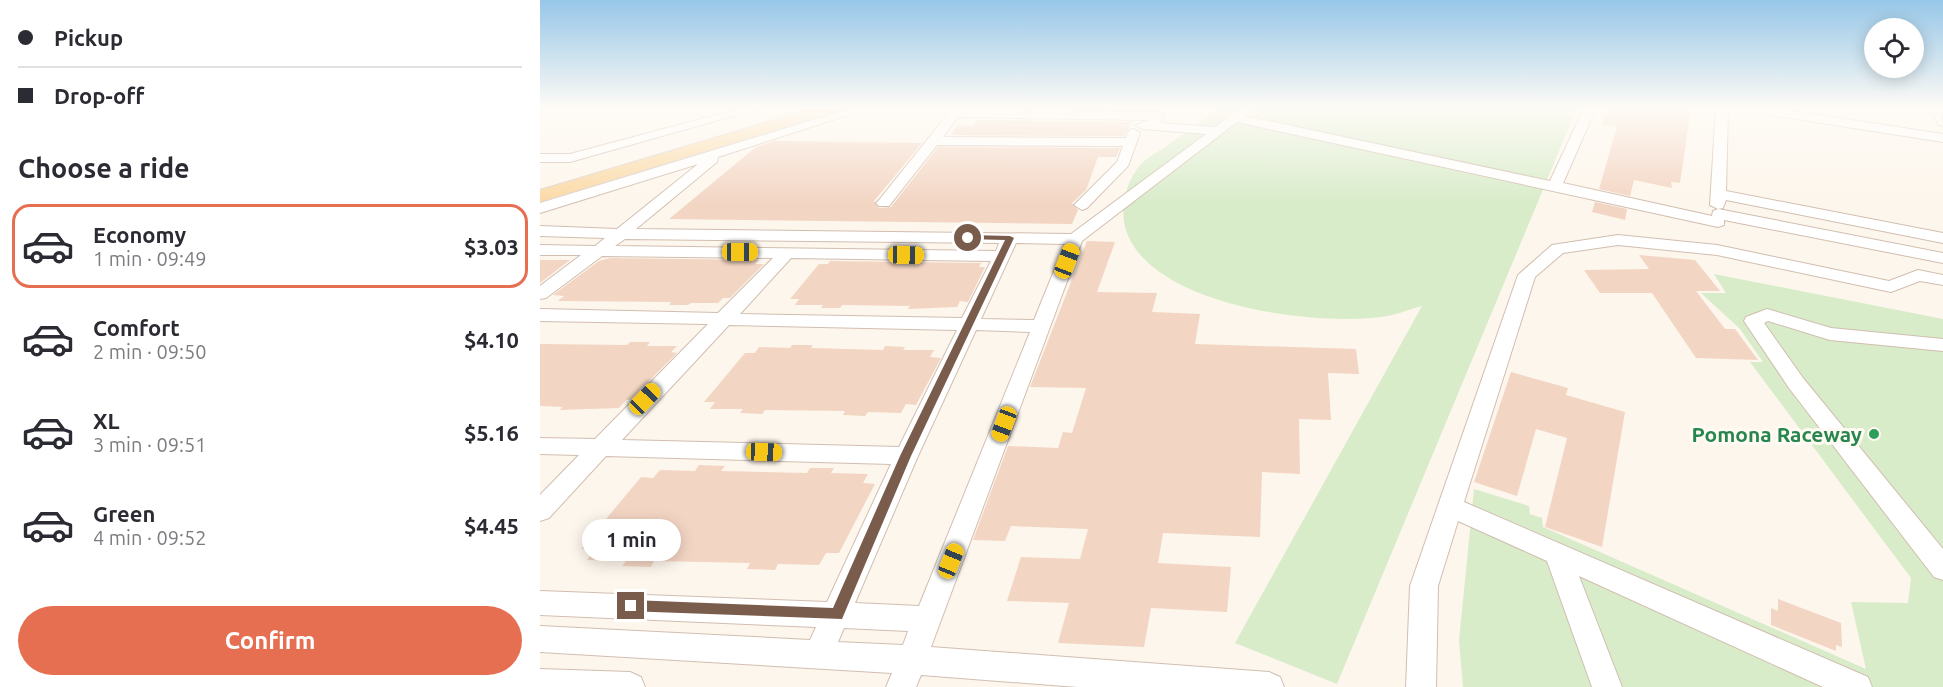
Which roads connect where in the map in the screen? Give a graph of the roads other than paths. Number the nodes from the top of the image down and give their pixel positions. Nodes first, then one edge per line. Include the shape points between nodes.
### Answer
1 (639, 140) edge
2 (688, 140) edge
3 (724, 140) edge
4 (760, 140) edge
5 (1205, 140) edge
6 (1339, 140) edge
7 (1576, 140) edge
8 (1721, 140) edge
9 (934, 141) joint
10 (1129, 142) joint
11 (721, 152) junction
12 (540, 158) edge
13 (540, 183) edge
14 (1555, 186) junction
15 (1719, 194) junction
16 (540, 196) edge
17 (884, 203) dead end
18 (1082, 205) dead end
19 (540, 208) edge
20 (1718, 218) junction
21 (540, 231) edge
22 (621, 234) junction
23 (1943, 238) edge
24 (1075, 239) junction
25 (1005, 247) junction
26 (540, 250) edge
27 (1717, 250) junction
28 (598, 251) junction
29 (788, 253) junction
30 (1943, 258) edge
31 (1943, 280) edge
32 (540, 294) edge
33 (540, 315) edge
34 (722, 320) junction
35 (968, 325) junction
36 (1042, 326) junction
37 (1943, 345) edge
38 (540, 446) edge
39 (599, 447) junction
40 (906, 456) junction
41 (1450, 506) junction
42 (540, 511) edge
43 (1557, 554) junction
44 (1943, 568) edge
45 (540, 603) edge
46 (837, 615) junction
47 (928, 619) junction
48 (540, 639) edge
49 (818, 655) junction
50 (912, 660) junction
51 (540, 684) edge
52 (630, 687) edge
53 (901, 687) edge
54 (1269, 687) edge
55 (1420, 687) edge
56 (1607, 687) edge
57 (1857, 687) edge

1 - 12 lane via 570,159
2 - 13 main road
3 - 16 main road
4 - 11 lane
5 - 24 lane
6 - 14 lane
7 - 14 lane
8 - 15 lane
9 - 10 lane
9 - 17 lane
10 - 18 lane via 1123,163
11 - 19 lane
11 - 22 lane
14 - 20 lane
15 - 20 lane
15 - 23 lane
20 - 27 lane
20 - 30 lane
21 - 22 lane
22 - 25 lane
22 - 28 lane
24 - 25 lane
24 - 36 lane
25 - 29 lane
25 - 35 lane
26 - 28 lane
27 - 31 lane via 1891,287 1918,275
27 - 41 lane via 1618,240 1558,249 1527,275
28 - 29 lane
28 - 32 lane
29 - 34 lane
33 - 34 lane
34 - 35 lane
34 - 39 lane
35 - 36 lane
35 - 40 lane
36 - 47 lane
37 - 44 lane via 1830,334 1767,315 1754,321 1796,383
38 - 39 lane
39 - 40 lane
39 - 42 lane
40 - 46 lane
41 - 43 lane
41 - 55 lane via 1424,586
43 - 56 lane
43 - 57 lane
45 - 46 lane
46 - 47 lane
46 - 49 lane
47 - 50 lane
48 - 49 lane
49 - 50 lane
50 - 53 lane
50 - 54 lane
51 - 52 lane

